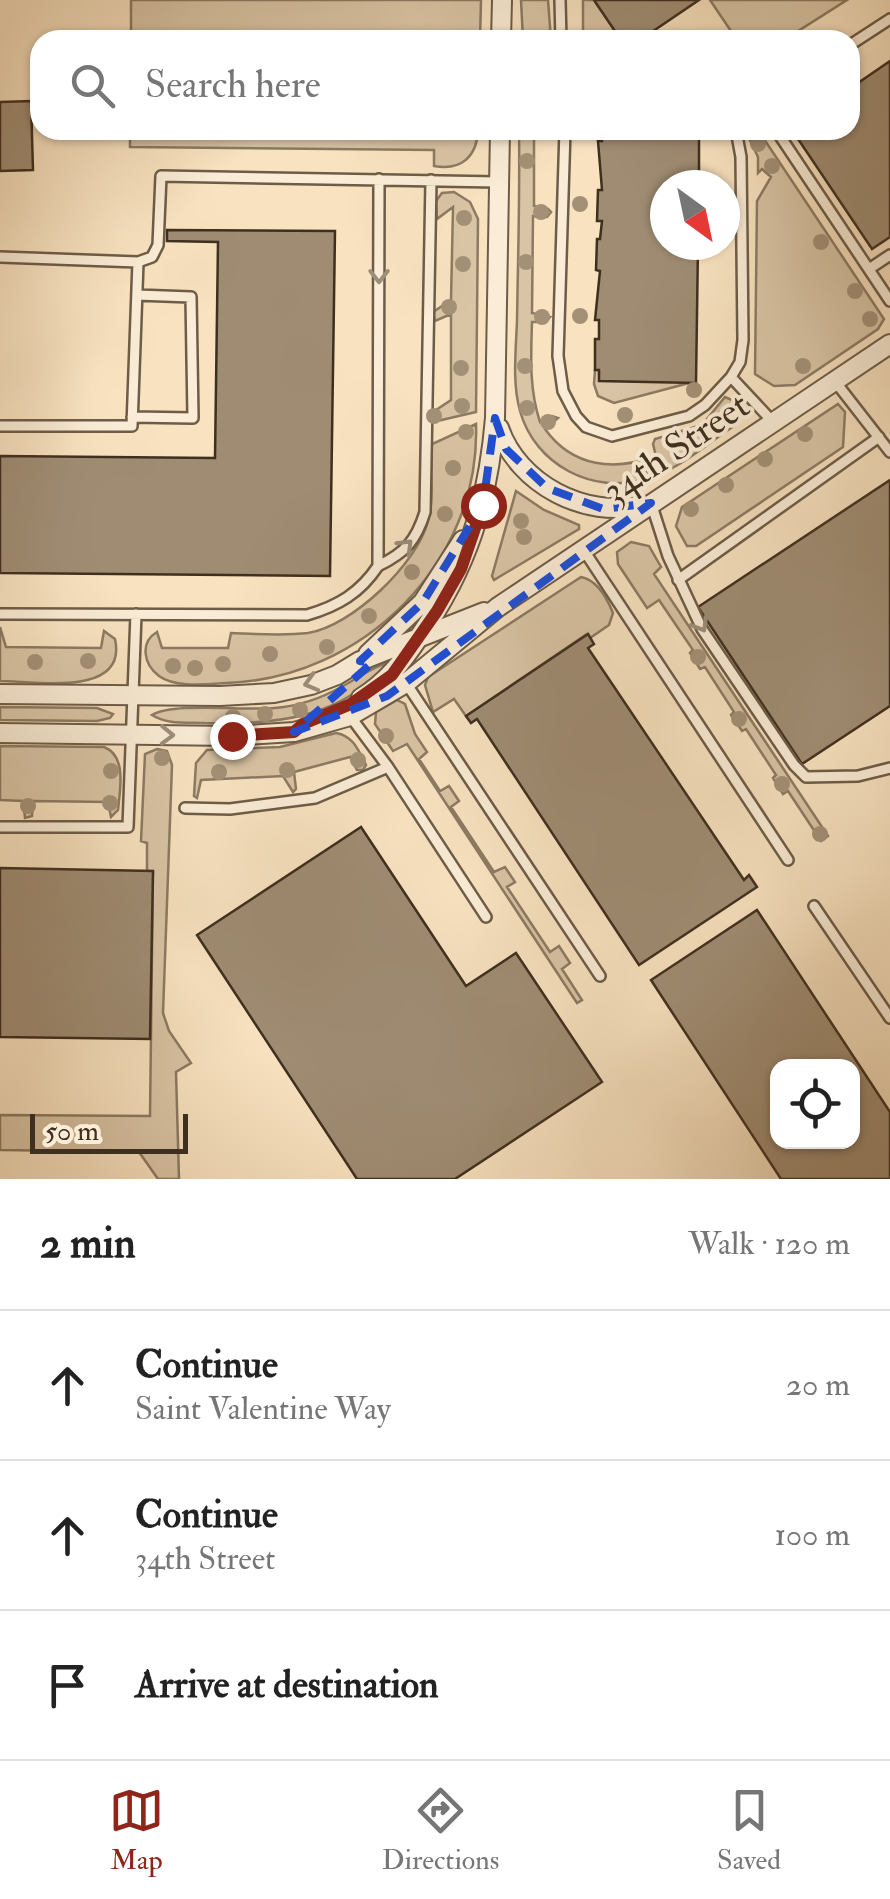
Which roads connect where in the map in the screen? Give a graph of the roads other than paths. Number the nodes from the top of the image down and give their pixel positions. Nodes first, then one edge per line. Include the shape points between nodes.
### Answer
1 (502, 0) edge
2 (560, 0) edge
3 (890, 19) edge
4 (501, 30) edge
5 (561, 30) edge
6 (860, 38) edge
7 (500, 140) edge
8 (565, 140) edge
9 (738, 140) edge
10 (783, 140) edge
11 (379, 179) junction
12 (431, 180) junction
13 (498, 182) junction
14 (890, 254) edge
15 (0, 257) edge
16 (138, 262) junction
17 (869, 269) junction
18 (137, 294) junction
19 (890, 301) edge
20 (890, 344) edge
21 (731, 377) junction
22 (834, 380) junction
23 (132, 418) junction
24 (496, 418) junction
25 (773, 422) junction
26 (0, 426) edge
27 (879, 437) junction
28 (890, 452) edge
29 (651, 503) junction
30 (483, 505) junction
31 (583, 549) junction
32 (378, 566) junction
33 (678, 580) junction
34 (498, 607) junction
35 (0, 614) edge
36 (136, 614) junction
37 (419, 637) junction
38 (360, 661) junction
39 (406, 683) junction
40 (0, 694) edge
41 (132, 696) junction
42 (350, 716) junction
43 (294, 732) junction
44 (0, 733) edge
45 (129, 735) junction
46 (388, 767) junction
47 (890, 768) edge
48 (185, 808) dead end
49 (0, 827) edge
50 (788, 860) dead end
51 (814, 906) dead end
52 (486, 917) dead end
53 (600, 976) dead end
54 (890, 1018) edge

1 - 4 street
2 - 5 lane
3 - 6 lane
7 - 13 street
8 - 21 lane via 558,356 563,391 576,416 598,433 624,436 698,411
9 - 21 lane via 742,340
10 - 17 lane
11 - 12 lane
11 - 16 lane via 161,176 158,246
11 -> 32 lane
12 - 13 lane
32 -> 12 lane via 404,552 425,512
13 - 24 street
14 - 17 lane
15 - 16 lane
16 - 18 lane
17 - 19 lane
18 - 23 lane
18 - 23 lane via 191,297 192,418
20 - 22 street, 34th Street
21 - 25 lane
22 - 25 street, 34th Street
22 - 27 lane
23 - 26 lane via 132,426
24 - 29 street via 506,448 547,488 603,509
24 - 30 street
25 - 29 street, 34th Street
27 - 28 lane
27 - 33 lane
29 - 31 street, 34th Street
29 - 33 lane
30 - 37 street, 34th Street via 461,569
30 - 38 street via 423,602
31 - 34 street, 34th Street
31 - 50 lane
32 - 36 lane via 349,598 307,615
33 -> 47 lane via 702,629 806,776
34 - 37 street, 34th Street
34 - 39 street, 34th Street
35 - 36 lane
36 - 41 lane
37 - 38 street, 34th Street
37 - 43 street, 34th Street via 376,689
38 -> 41 street, 34th Street via 310,685 274,692
39 - 42 street, 34th Street
39 - 53 lane
40 - 41 street, 34th Street
41 - 45 lane
42 - 43 street, 34th Street
42 - 46 lane
45 -> 43 street, 34th Street
44 - 45 street, 34th Street
45 - 49 lane via 128,827
46 - 48 lane via 315,798
46 - 52 lane
51 - 54 lane

